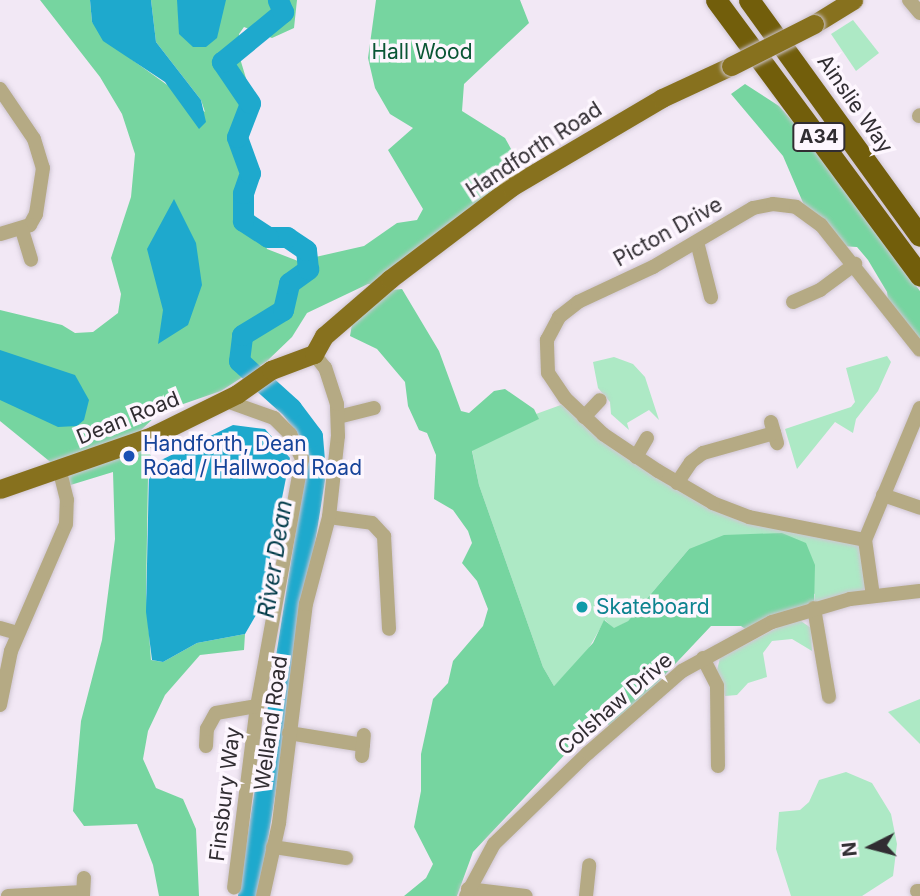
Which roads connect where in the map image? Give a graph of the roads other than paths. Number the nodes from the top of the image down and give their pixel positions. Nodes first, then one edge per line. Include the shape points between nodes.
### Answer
1 (716, 0) edge
2 (749, 0) edge
3 (853, 0) edge
4 (909, 0) edge
5 (920, 13) edge
6 (0, 89) edge
7 (22, 230) junction
8 (0, 234) edge
9 (920, 236) edge
10 (697, 242) junction
11 (31, 260) dead end
12 (855, 264) junction
13 (920, 276) edge
14 (711, 297) dead end
15 (793, 302) dead end
16 (920, 350) edge
17 (314, 354) junction
18 (232, 396) junction
19 (600, 400) dead end
20 (374, 408) dead end
21 (920, 408) edge
22 (338, 417) junction
23 (584, 417) junction
24 (774, 433) dead end
25 (647, 438) dead end
26 (636, 457) junction
27 (59, 469) junction
28 (677, 483) junction
29 (0, 489) edge
30 (883, 495) junction
31 (920, 508) edge
32 (329, 517) junction
33 (865, 540) junction
34 (920, 591) edge
35 (873, 596) junction
36 (814, 608) junction
37 (0, 628) edge
38 (389, 629) dead end
39 (17, 633) junction
40 (703, 658) junction
41 (829, 697) dead end
42 (0, 705) edge
43 (257, 706) junction
44 (289, 733) junction
45 (207, 746) dead end
46 (363, 746) dead end
47 (718, 766) dead end
48 (273, 847) junction
49 (346, 858) dead end
50 (589, 865) dead end
51 (234, 888) dead end
52 (83, 889) edge
53 (467, 893) edge
54 (8, 896) edge
55 (262, 896) edge
56 (526, 896) edge
57 (586, 896) edge

1 - 13 highway, A34
2 - 9 highway, Ainslie Way / A34
3 - 17 main road, Handforth Road, bridge via 814,24 662,98 511,187 390,279 324,336
4 - 5 street
6 - 7 street via 41,153 36,214
7 - 8 street
7 - 11 street
10 - 12 street, Picton Drive via 752,208 787,205 814,218
10 - 14 street
10 - 23 street, Picton Drive via 578,302 554,323 545,349 548,373
12 - 15 street via 820,290
12 - 16 street, Picton Drive
17 - 18 main road, Dean Road via 284,364
17 - 22 street, Welland Road via 329,377
18 - 27 main road, Dean Road via 152,436
18 - 43 street, Finsbury Way via 274,418 290,434 302,459
19 - 23 street
20 - 22 street
21 - 30 street
22 - 32 street, Welland Road
23 - 26 street, Picton Drive
24 - 28 street via 703,453
25 - 26 street
26 - 28 street, Picton Drive
27 - 29 main road, Dean Road
27 - 39 street via 67,500 66,524
28 - 33 street, Picton Drive via 749,517
30 - 31 street
30 - 33 street
32 - 38 street via 372,523 384,536
32 - 44 street, Welland Road via 306,604
33 - 35 street
34 - 35 street, Colshaw Drive
35 - 36 street, Colshaw Drive
36 - 40 street, Colshaw Drive via 761,627
36 - 41 street
37 - 39 street
39 - 42 street
40 - 47 street via 718,693
40 - 53 street, Colshaw Drive via 654,693 527,811 494,844
43 - 45 street, Finsbury Way via 216,713 208,729
43 - 51 street, Finsbury Way
44 - 46 street
44 - 48 street, Welland Road
48 - 49 street
48 - 55 street, Welland Road
50 - 57 street
52 - 54 street
53 - 56 street

